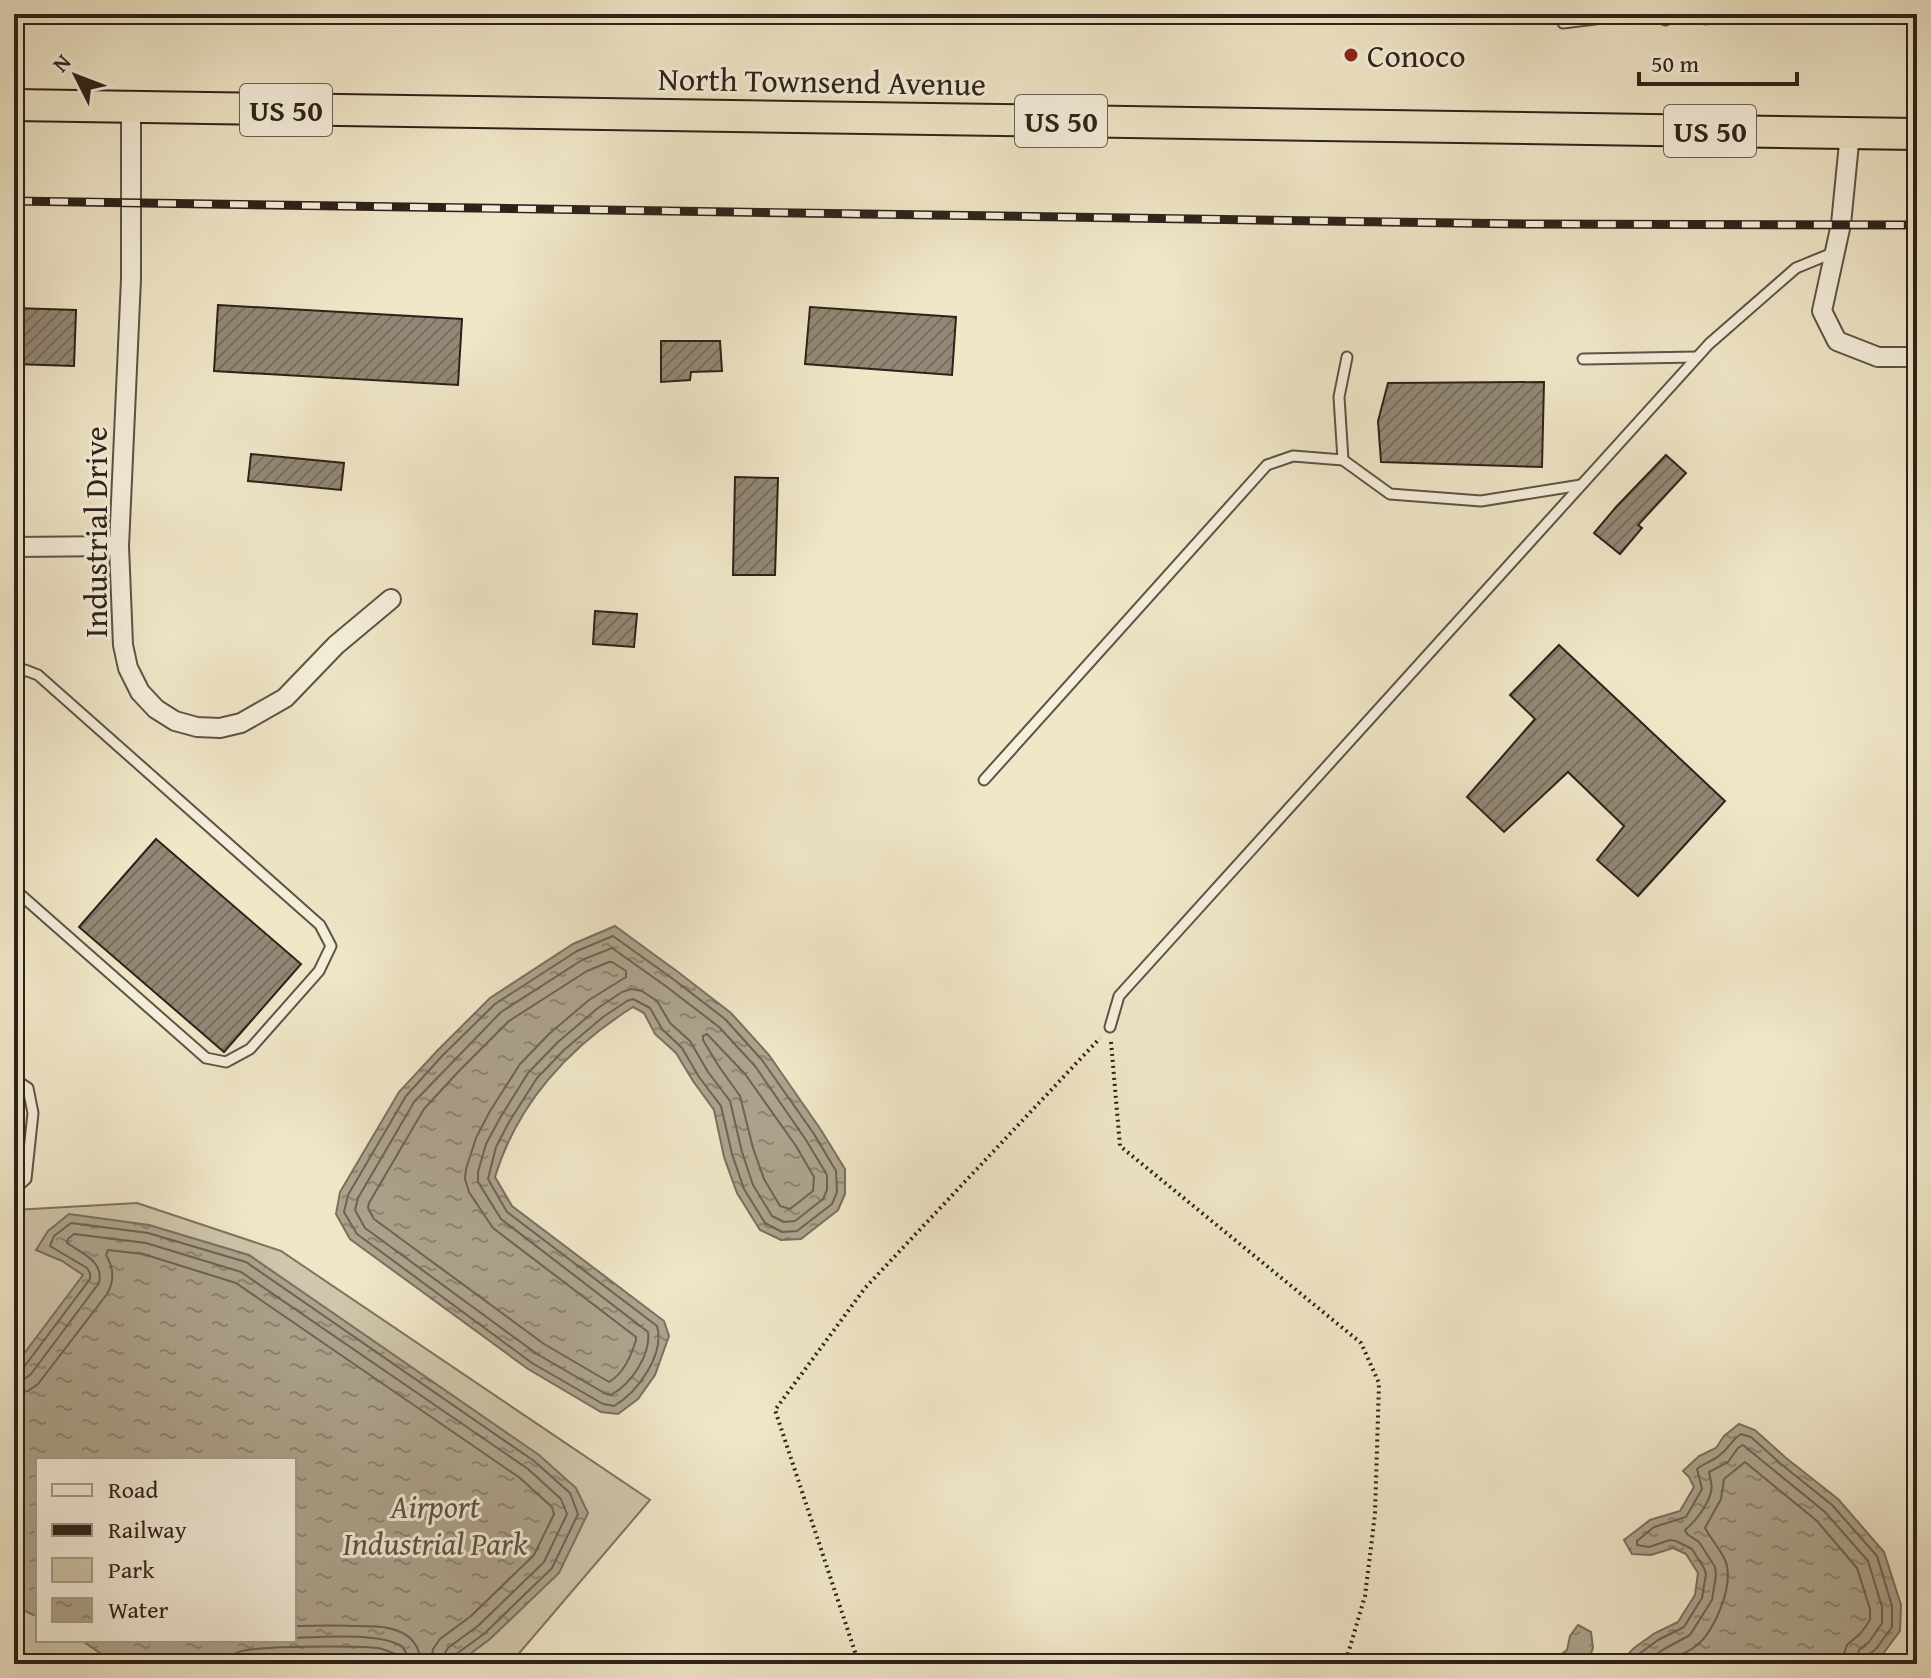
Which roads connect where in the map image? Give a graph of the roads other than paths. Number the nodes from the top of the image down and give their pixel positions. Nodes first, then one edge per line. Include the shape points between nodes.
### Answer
1 (1604, 14) edge
2 (1649, 14) edge
3 (1666, 20) dead end
4 (1563, 23) dead end
5 (14, 105) edge
6 (131, 108) junction
7 (1850, 133) junction
8 (1917, 134) edge
9 (1835, 252) junction
10 (1347, 357) dead end
11 (1697, 357) junction
12 (1917, 357) edge
13 (1583, 359) dead end
14 (1343, 460) junction
15 (1581, 485) junction
16 (119, 546) junction
17 (14, 547) edge
18 (391, 599) dead end
19 (14, 678) edge
20 (984, 780) dead end
21 (14, 889) edge
22 (1110, 1027) road end
23 (14, 1079) edge
24 (14, 1190) edge

1 - 4 lane
2 - 3 lane
5 - 6 highway, North Townsend Avenue / US 50
6 - 7 highway, North Townsend Avenue / US 50
6 - 16 street, Industrial Drive via 131,279
7 - 8 highway, North Townsend Avenue / US 50
7 - 9 street
9 - 11 lane via 1796,268
9 - 12 street via 1822,311 1837,341 1878,357
10 - 14 lane via 1339,397
11 - 13 lane
11 - 15 lane
14 - 15 lane via 1390,494 1481,501
14 - 20 lane via 1293,456 1267,465
15 - 22 lane via 1119,996
16 - 17 street
16 - 18 street, Industrial Drive via 128,668 156,709 197,727 241,723 285,698
19 - 21 lane via 25,670 38,675 320,925 331,946 319,971 250,1049 226,1062 206,1058
23 - 24 lane via 28,1088 33,1113 26,1179

